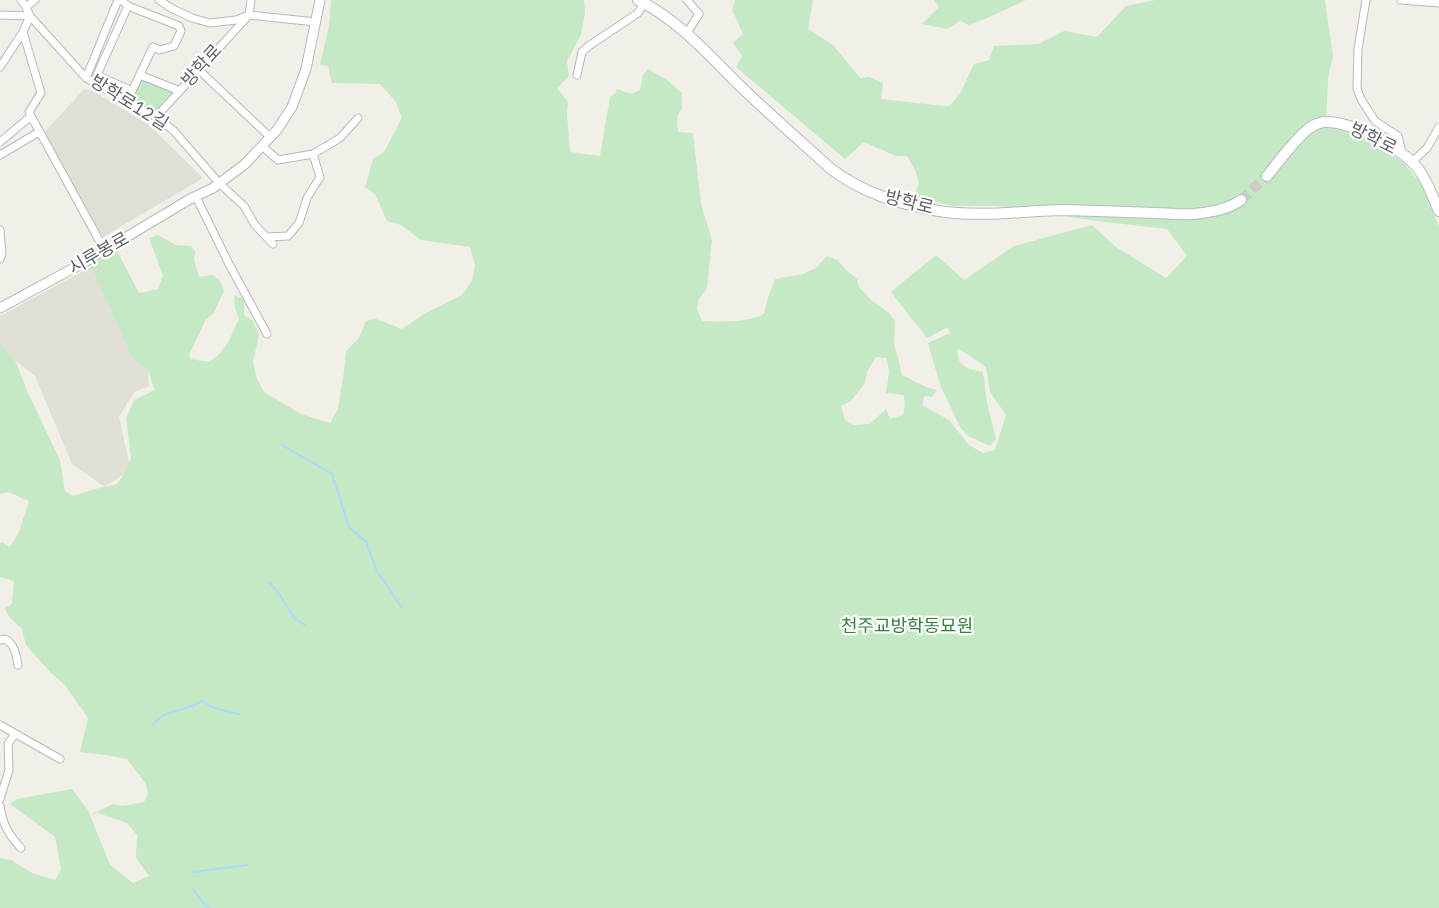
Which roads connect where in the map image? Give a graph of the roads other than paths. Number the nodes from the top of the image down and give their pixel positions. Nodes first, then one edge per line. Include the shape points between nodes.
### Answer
1 (21, 0) edge
2 (35, 0) edge
3 (119, 0) edge
4 (159, 0) edge
5 (251, 0) edge
6 (320, 0) edge
7 (687, 0) edge
8 (1366, 0) edge
9 (1401, 0) edge
10 (643, 1) edge
11 (1439, 3) edge
12 (128, 6) junction
13 (26, 7) junction
14 (0, 15) edge
15 (249, 15) junction
16 (30, 16) junction
17 (316, 22) junction
18 (23, 32) junction
19 (688, 34) junction
20 (0, 66) edge
21 (199, 70) junction
22 (140, 75) junction
23 (576, 75) dead end
24 (86, 78) junction
25 (180, 91) junction
26 (31, 116) junction
27 (156, 117) junction
28 (358, 118) dead end
29 (1439, 128) edge
30 (39, 132) junction
31 (270, 137) junction
32 (0, 142) edge
33 (262, 146) junction
34 (1402, 153) junction
35 (314, 154) junction
36 (0, 155) edge
37 (1412, 162) junction
38 (1267, 176) tunnel mouth
39 (219, 183) junction
40 (196, 197) junction
41 (1241, 200) tunnel mouth
42 (1439, 212) edge
43 (0, 230) edge
44 (266, 237) junction
45 (273, 244) dead end
46 (105, 250) junction
47 (0, 258) edge
48 (0, 308) edge
49 (267, 334) dead end
50 (0, 640) edge
51 (18, 665) dead end
52 (0, 725) edge
53 (15, 734) junction
54 (60, 759) dead end
55 (0, 799) edge
56 (0, 806) edge
57 (21, 848) dead end

1 - 13 street, 방학로12길
2 - 13 street
3 - 12 street
3 - 24 street
4 - 15 street, 방학로 via 192,18 210,23
5 - 15 street
6 - 17 street, 시루봉로
7 - 19 street via 699,14
8 - 34 street via 1358,49 1357,89 1375,121 1398,136
9 - 11 street
10 - 19 main road, 방학로
10 - 23 street, 방학로 via 638,13 582,52
12 - 22 street via 180,26 174,46 160,50 153,47
12 - 22 street via 97,75 132,91
13 - 16 street, 방학로12길
14 - 16 street
15 - 17 street, 방학로
15 - 21 street, 방학로
16 - 18 street
16 - 24 street, 방학로12길
17 - 31 street, 시루봉로 via 306,69 292,107
18 - 20 street
18 - 26 street via 41,93 29,112
19 - 41 main road, 방학로 via 830,168 841,177 884,198 941,211 984,214 1067,210 1192,214 1227,208
21 - 25 street, 방학로
21 - 31 street
22 - 25 street
24 - 27 street, 방학로12길
25 - 27 street, 방학로
26 - 30 street
26 - 32 street
27 - 39 street, 방학로12길 via 174,131
28 - 35 street via 340,138
29 - 37 street via 1428,148
30 - 36 street
30 - 46 street
31 - 33 street, 시루봉로
33 - 35 street via 278,160
33 - 39 street, 시루봉로 via 245,164
34 - 37 main road, 방학로
34 - 38 main road, 방학로 via 1370,134 1344,124 1324,122 1310,127
35 - 44 street via 320,178 307,198 299,223 288,236
37 - 42 main road, 방학로 via 1425,179
39 - 40 street, 시루봉로
39 - 44 street via 244,206
40 - 46 street, 시루봉로
40 - 49 street
43 - 47 street
44 - 45 street
46 - 48 street, 시루봉로
50 - 51 street via 11,642
52 - 53 street
53 - 54 street
53 - 55 street via 8,744 9,770
56 - 57 street via 2,820 10,836

